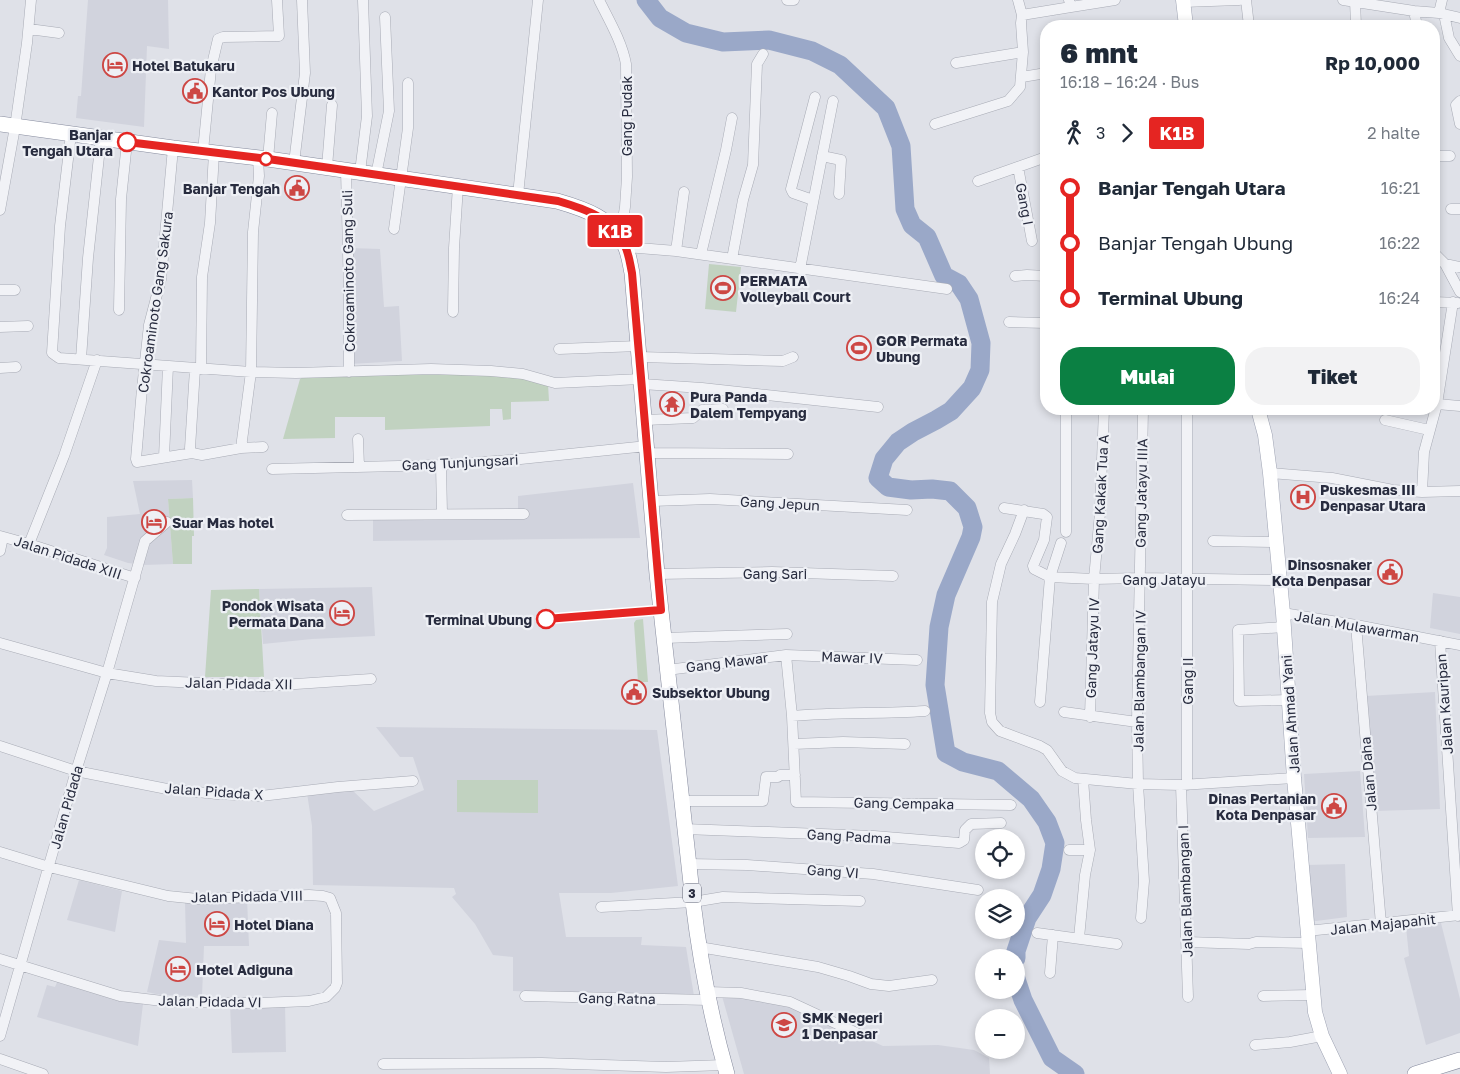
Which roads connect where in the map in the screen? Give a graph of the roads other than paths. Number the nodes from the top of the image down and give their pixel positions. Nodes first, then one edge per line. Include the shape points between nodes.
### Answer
1 (31, 0) edge
2 (276, 0) edge
3 (302, 0) edge
4 (362, 0) edge
5 (538, 0) edge
6 (599, 0) edge
7 (787, 0) edge
8 (794, 0) edge
9 (1018, 0) edge
10 (1115, 0) edge
11 (1239, 0) edge
12 (1246, 0) edge
13 (1343, 0) edge
14 (1442, 0) edge
15 (1183, 1) edge
16 (1355, 1) edge
17 (1070, 4) edge
18 (1414, 11) junction
19 (1442, 14) junction
20 (1022, 15) junction
21 (385, 17) dead end
22 (1460, 18) edge
23 (1185, 20) edge
24 (1249, 20) edge
25 (1356, 20) edge
26 (1416, 20) edge
27 (28, 29) junction
28 (59, 32) dead end
29 (1023, 52) junction
30 (763, 54) dead end
31 (1460, 56) edge
32 (956, 63) dead end
33 (1040, 74) edge
34 (1022, 77) junction
35 (408, 83) dead end
36 (815, 98) dead end
37 (834, 101) dead end
38 (1460, 101) edge
39 (332, 105) dead end
40 (272, 113) dead end
41 (732, 118) dead end
42 (935, 124) dead end
43 (1460, 124) edge
44 (8, 125) edge
45 (71, 134) junction
46 (102, 138) junction
47 (127, 142) junction
48 (173, 148) junction
49 (209, 152) junction
50 (822, 156) junction
51 (1440, 156) edge
52 (1450, 156) dead end
53 (263, 158) junction
54 (1040, 159) edge
55 (294, 163) junction
56 (327, 167) junction
57 (1018, 167) junction
58 (353, 171) junction
59 (376, 175) junction
60 (402, 178) junction
61 (978, 181) dead end
62 (458, 186) junction
63 (684, 192) dead end
64 (839, 194) dead end
65 (518, 195) junction
66 (813, 200) junction
67 (0, 210) edge
68 (394, 228) dead end
69 (1032, 241) dead end
70 (623, 242) junction
71 (676, 250) junction
72 (702, 254) junction
73 (732, 259) junction
74 (1440, 259) edge
75 (1445, 264) junction
76 (1460, 267) edge
77 (800, 269) junction
78 (1015, 276) dead end
79 (1040, 276) edge
80 (947, 289) dead end
81 (0, 290) edge
82 (15, 290) dead end
83 (1460, 292) edge
84 (1440, 302) edge
85 (1457, 303) edge
86 (119, 310) dead end
87 (453, 312) dead end
88 (1009, 322) dead end
89 (1040, 323) edge
90 (28, 326) dead end
91 (0, 328) edge
92 (559, 348) dead end
93 (640, 351) junction
94 (793, 357) dead end
95 (82, 359) junction
96 (97, 360) junction
97 (144, 364) junction
98 (168, 366) junction
99 (16, 367) dead end
100 (0, 368) edge
101 (198, 369) junction
102 (251, 372) junction
103 (349, 372) junction
104 (642, 382) junction
105 (1440, 389) edge
106 (1440, 404) edge
107 (1460, 406) edge
108 (878, 407) dead end
109 (723, 409) dead end
110 (1066, 415) edge
111 (1104, 415) edge
112 (1142, 415) edge
113 (1187, 415) edge
114 (1259, 415) edge
115 (1434, 415) edge
116 (645, 420) junction
117 (1385, 420) dead end
118 (1429, 430) junction
119 (358, 439) dead end
120 (263, 447) dead end
121 (241, 448) junction
122 (647, 450) junction
123 (192, 453) junction
124 (788, 454) dead end
125 (164, 457) junction
126 (441, 466) junction
127 (359, 467) junction
128 (272, 469) dead end
129 (1270, 474) junction
130 (1460, 491) edge
131 (1422, 492) junction
132 (652, 501) junction
133 (1004, 508) dead end
134 (907, 510) dead end
135 (1024, 510) junction
136 (442, 513) junction
137 (524, 514) dead end
138 (347, 515) dead end
139 (167, 522) dead end
140 (1066, 532) dead end
141 (1, 536) edge
142 (1213, 541) dead end
143 (1276, 542) junction
144 (1061, 543) dead end
145 (29, 544) junction
146 (0, 551) edge
147 (657, 574) junction
148 (893, 576) dead end
149 (1050, 577) junction
150 (135, 578) junction
151 (1140, 578) junction
152 (1188, 578) junction
153 (1094, 579) junction
154 (1279, 580) junction
155 (1283, 613) junction
156 (1356, 625) junction
157 (1284, 627) junction
158 (788, 634) dead end
159 (664, 638) junction
160 (1440, 641) junction
161 (0, 643) edge
162 (1460, 645) edge
163 (786, 655) junction
164 (917, 660) dead end
165 (667, 670) junction
166 (107, 673) junction
167 (371, 679) dead end
168 (1289, 700) junction
169 (1040, 702) dead end
170 (925, 711) dead end
171 (1064, 712) dead end
172 (792, 716) junction
173 (1090, 717) junction
174 (1137, 722) junction
175 (794, 744) junction
176 (905, 744) dead end
177 (0, 746) edge
178 (76, 772) junction
179 (795, 775) junction
180 (1294, 778) junction
181 (1083, 779) junction
182 (414, 781) dead end
183 (1138, 784) junction
184 (1184, 785) junction
185 (681, 801) junction
186 (1011, 804) dead end
187 (1001, 823) dead end
188 (684, 829) junction
189 (1069, 850) dead end
190 (1090, 850) junction
191 (0, 852) edge
192 (688, 864) junction
193 (49, 867) junction
194 (975, 890) edge
195 (860, 901) dead end
196 (693, 902) junction
197 (601, 907) dead end
198 (1459, 916) edge
199 (1141, 918) dead end
200 (336, 924) joint
201 (1381, 924) junction
202 (1037, 933) dead end
203 (1053, 935) junction
204 (1307, 937) junction
205 (1079, 938) junction
206 (1187, 942) junction
207 (1117, 944) dead end
208 (699, 947) junction
209 (0, 958) edge
210 (21, 965) junction
211 (1050, 973) dead end
212 (932, 980) dead end
213 (1313, 995) junction
214 (525, 996) dead end
215 (708, 996) junction
216 (1263, 996) dead end
217 (1188, 997) dead end
218 (861, 1035) dead end
219 (0, 1036) edge
220 (1322, 1036) junction
221 (1255, 1044) dead end
222 (0, 1059) edge
223 (1460, 1060) edge
224 (383, 1064) dead end
225 (726, 1070) edge
226 (43, 1074) edge
227 (1340, 1074) edge
228 (1415, 1074) edge

1 - 27 street
2 - 49 street via 279,36 218,39 211,69
3 - 55 street via 305,73
4 - 58 street, Cokroaminoto Gang Suli via 368,116
5 - 65 street
6 - 70 street, Gang Pudak via 626,64
7 - 8 street
9 - 20 street
10 - 17 street
11 - 15 street
12 - 24 street
13 - 16 street
14 - 19 street
15 - 23 main road
16 - 18 street
16 - 25 street
17 - 20 street
18 - 19 street
18 - 26 street
19 - 22 street
19 - 31 street via 1449,38
20 - 29 street
21 - 59 street via 389,112
27 - 28 street
27 - 44 street
29 - 32 street
29 - 34 street
30 - 73 street via 758,64 752,165
33 - 34 street
34 - 42 street via 1020,87 1008,101
35 - 60 street via 408,128
36 - 66 street via 790,189
37 - 50 street
38 - 43 street via 1456,105
39 - 56 street
40 - 53 street
41 - 72 street
44 - 45 highway
44 - 67 street
45 - 46 highway
45 - 95 street via 60,226 52,353 58,358
46 - 47 highway
46 - 95 street via 88,258
47 - 48 highway
47 - 86 street via 121,199
48 - 49 highway
48 - 97 street, Cokroaminoto Gang Sakura via 161,279 149,325
49 - 53 highway
49 - 101 street via 210,216 202,277
50 - 64 street via 841,160
50 - 66 street
51 - 52 street
53 - 55 highway
53 - 102 street via 254,232
54 - 57 street
55 - 56 highway
56 - 58 highway
57 - 61 street
57 - 69 street, Gang I
58 - 59 highway
58 - 103 street, Cokroaminoto Gang Suli
59 - 60 highway
60 - 62 highway
60 - 68 street
62 - 65 highway
62 - 87 street
63 - 71 street
65 - 70 highway via 585,209 608,223
66 - 77 street
70 - 71 street
70 - 93 highway, 3 via 632,273
71 - 72 street
72 - 73 street
73 - 77 street
74 - 75 street
75 - 76 street
75 - 83 street
77 - 80 street
78 - 79 street
81 - 82 street
84 - 85 street
85 - 105 street
88 - 89 street
90 - 91 street
92 - 93 street
93 - 94 street via 783,361
93 - 104 highway, 3
95 - 96 street
96 - 97 street
96 - 145 street
97 - 98 street
97 - 125 street, Cokroaminoto Gang Sakura via 136,459 138,462
98 - 101 street
98 - 125 street
99 - 100 street
101 - 102 street
101 - 123 street
102 - 103 street
102 - 121 street
103 - 104 street via 491,371 523,374 555,383
104 - 108 street
104 - 116 highway, 3
106 - 107 street
109 - 116 street via 702,410 693,418
110 - 140 street
111 - 153 street, Gang Kakak Tua A
112 - 151 street, Gang Jatayu IIIA
113 - 152 street, Gang II
114 - 129 main road, Jalan Ahmad Yani
115 - 118 street
116 - 122 highway, 3
117 - 118 street
118 - 131 street via 1424,452
119 - 127 street
120 - 121 street, Cokroaminoto Gang Sakura
121 - 123 street, Cokroaminoto Gang Sakura via 202,455
122 - 124 street, Gang Tunjungsari
122 - 126 street, Gang Tunjungsari
122 - 132 highway, 3
123 - 125 street, Cokroaminoto Gang Sakura
126 - 127 street, Gang Tunjungsari
126 - 136 street
127 - 128 street, Gang Tunjungsari
129 - 131 street via 1332,478
129 - 143 main road, Jalan Ahmad Yani
130 - 131 street
132 - 134 street, Gang Jepun via 710,499
132 - 147 highway, 3
133 - 135 street
135 - 149 street via 1046,516 1044,540 1033,568
135 - 181 street via 1001,564 992,602 990,713 992,722 1000,731 1047,750 1062,772
136 - 137 street
136 - 138 street
139 - 150 street, Jalan Pidada via 145,541
141 - 145 street, Jalan Pidada XIII
141 - 146 street
142 - 143 street
143 - 154 main road, Jalan Ahmad Yani
144 - 149 street
145 - 150 street, Jalan Pidada XIII
147 - 148 street, Gang Sari via 772,572
147 - 159 highway, 3
149 - 153 street, Gang Jatayu
149 - 169 street
150 - 166 street, Jalan Pidada
151 - 152 street, Gang Jatayu
151 - 153 street, Gang Jatayu
151 - 174 street, Jalan Blambangan IV
152 - 154 street, Gang Jatayu
152 - 184 street, Gang II
153 - 173 street, Gang Jatayu IV
154 - 155 main road, Jalan Ahmad Yani
155 - 156 street, Jalan Mulawarman
155 - 157 main road, Jalan Ahmad Yani
156 - 160 street, Jalan Mulawarman
156 - 201 street, Jalan Daha
157 - 168 main road, Jalan Ahmad Yani
157 - 168 street via 1238,630 1239,700
158 - 159 street
159 - 165 highway, 3
160 - 162 street, Jalan Mulawarman
160 - 198 street, Jalan Kauripan
161 - 166 street, Jalan Pidada XII
163 - 164 street, Mawar IV
163 - 165 street, Gang Mawar
163 - 172 street
165 - 185 highway, 3
166 - 167 street, Jalan Pidada XII via 156,681 266,686
166 - 178 street, Jalan Pidada
168 - 180 main road, Jalan Ahmad Yani
170 - 172 street
171 - 173 street
172 - 175 street
173 - 174 street
174 - 183 street, Jalan Blambangan IV
175 - 176 street
175 - 179 street
177 - 178 street, Jalan Pidada X
178 - 182 street, Jalan Pidada X via 167,789 261,796
178 - 193 street, Jalan Pidada
179 - 185 street via 766,777 763,801
179 - 186 street, Gang Cempaka via 796,802
180 - 184 street
180 - 204 main road, Jalan Ahmad Yani
181 - 183 street
181 - 190 street
183 - 184 street
183 - 199 street, Jalan Blambangan IV via 1144,881
184 - 206 street, Jalan Blambangan I
185 - 188 highway, 3
187 - 188 street, Gang Padma via 971,824 965,830 964,840 959,843 874,836
188 - 192 highway, 3
189 - 190 street
190 - 205 street
191 - 193 street, Jalan Pidada VIII
192 - 194 street, Gang VI via 873,874
192 - 196 highway, 3
193 - 200 street, Jalan Pidada VIII via 188,898 323,896 334,904
193 - 210 street, Jalan Pidada
195 - 196 street, Gang VI via 723,897
196 - 197 street, Gang VI
196 - 208 highway, 3
198 - 201 street, Jalan Majapahit
200 - 210 street, Jalan Pidada VI via 337,983 326,997 309,1001 171,1002 120,996
201 - 204 street, Jalan Majapahit
202 - 203 street
203 - 205 street
203 - 211 street
204 - 206 street, Jalan Majapahit via 1249,944
204 - 213 main road, Jalan Ahmad Yani
205 - 207 street
206 - 217 street, Jalan Blambangan I
208 - 212 street via 818,968 872,984 889,986
208 - 215 highway, 3
209 - 210 street, Jalan Pidada VI
210 - 219 street, Jalan Pidada
213 - 216 street
213 - 220 main road, Jalan Ahmad Yani
214 - 215 street, Gang Ratna
215 - 218 street, Gang Ratna via 741,993 790,1002
215 - 225 highway, 3
220 - 221 street
220 - 227 main road, Jalan Ahmad Yani
222 - 226 street
223 - 228 highway
224 - 225 street via 542,1063

